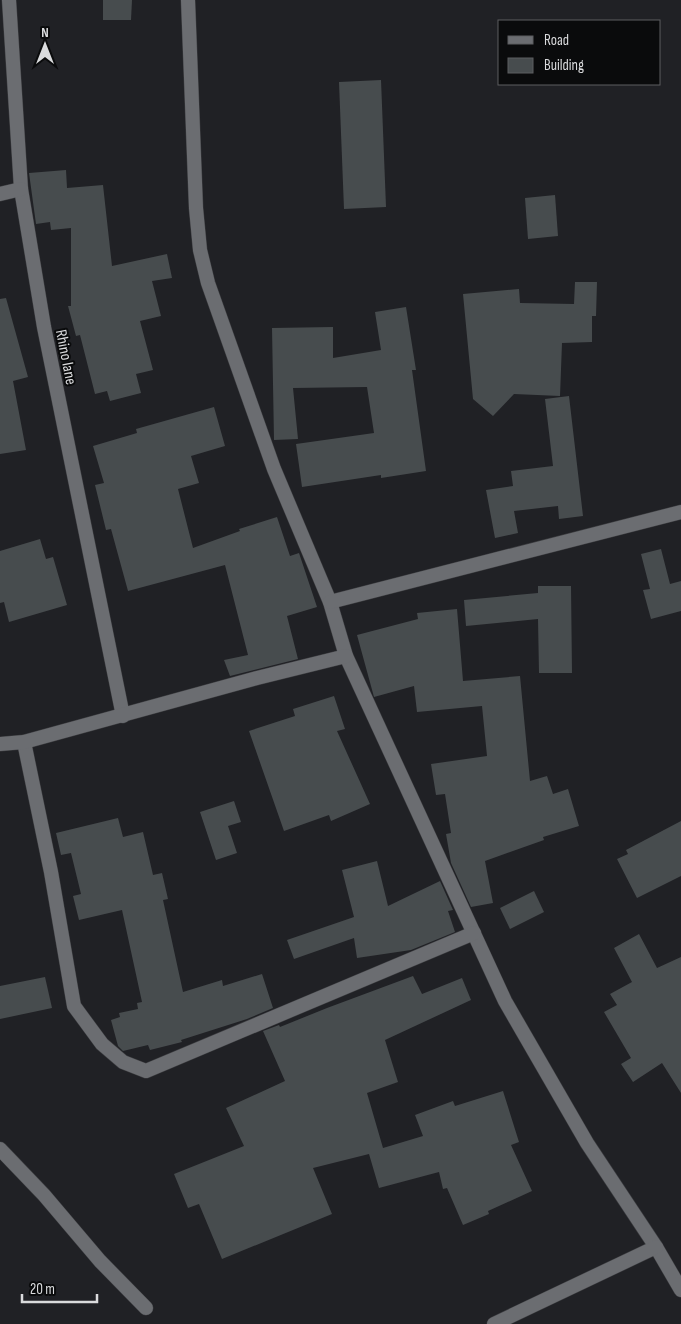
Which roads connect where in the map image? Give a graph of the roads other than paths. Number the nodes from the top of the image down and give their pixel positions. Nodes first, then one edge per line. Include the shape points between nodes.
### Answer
1 (9, 0) edge
2 (188, 0) edge
3 (21, 189) junction
4 (0, 194) edge
5 (681, 512) edge
6 (330, 602) junction
7 (346, 656) junction
8 (123, 716) junction
9 (24, 742) junction
10 (0, 744) edge
11 (474, 933) junction
12 (0, 1148) edge
13 (656, 1247) junction
14 (681, 1290) edge
15 (146, 1308) dead end
16 (494, 1324) edge

1 - 3 street, Rhino lane
2 - 6 street via 200,250 208,283 274,469
3 - 4 street
3 - 8 street, Rhino lane via 44,327
5 - 6 street
6 - 7 street
7 - 8 street
7 - 11 street
8 - 9 street
9 - 10 street
9 - 11 street via 74,1006 102,1044 123,1062 146,1071
11 - 13 street via 506,1001 587,1143
12 - 15 street
13 - 14 street
13 - 16 street

